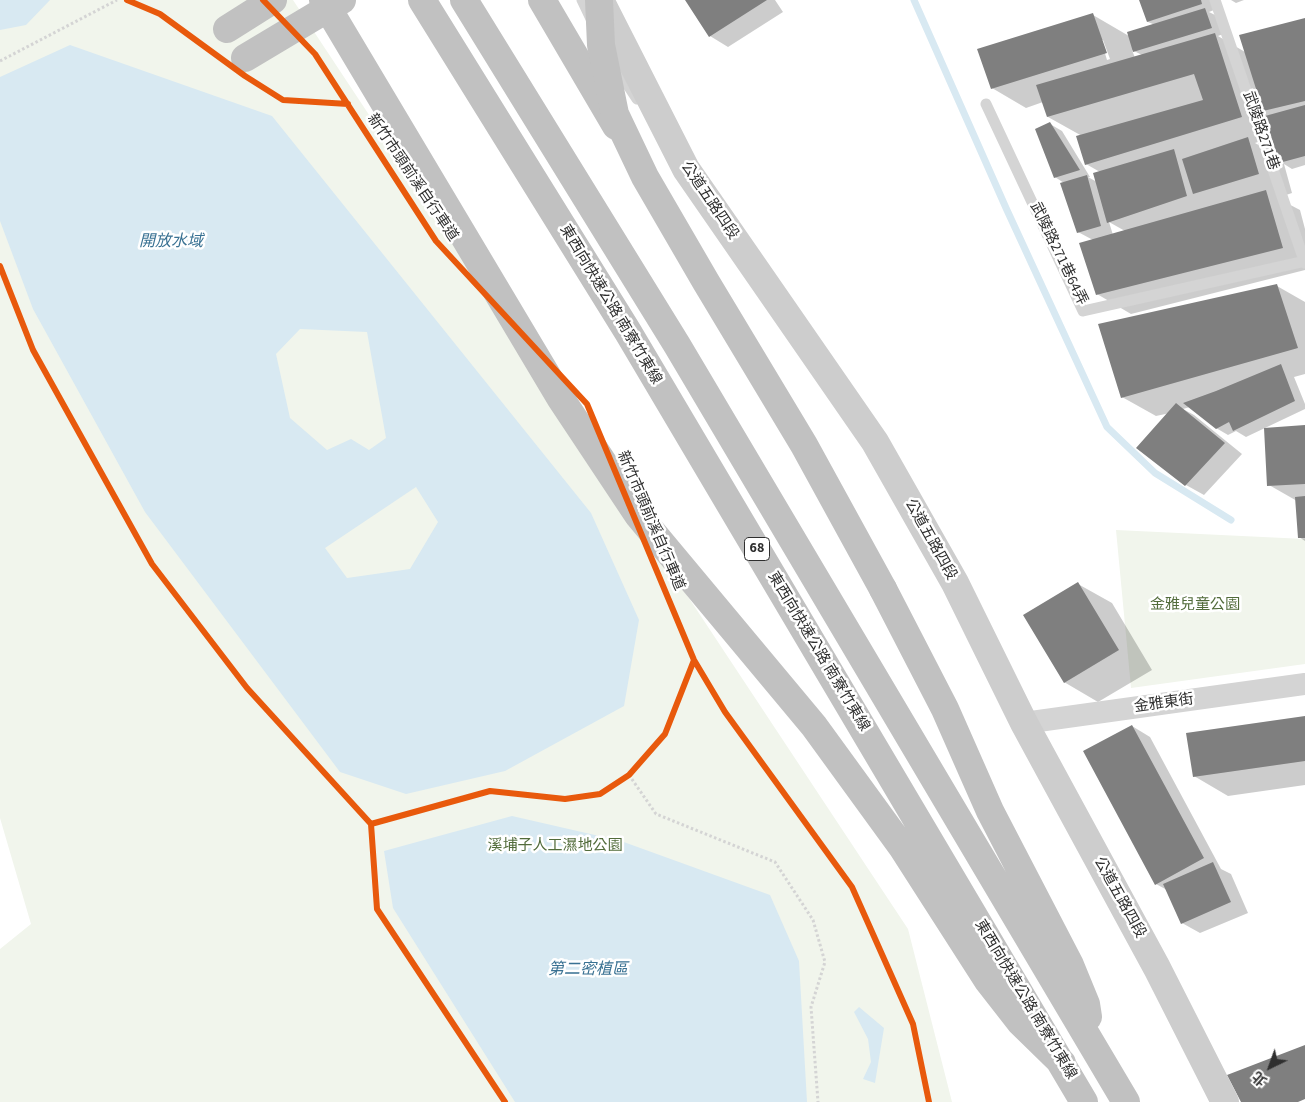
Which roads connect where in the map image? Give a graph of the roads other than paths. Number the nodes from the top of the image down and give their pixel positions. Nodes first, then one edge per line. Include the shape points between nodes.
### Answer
1 (273, 0) edge
2 (422, 0) edge
3 (464, 0) edge
4 (542, 0) edge
5 (582, 0) edge
6 (600, 0) edge
7 (1215, 0) edge
8 (331, 3) edge
9 (227, 29) dead end
10 (245, 58) dead end
11 (986, 104) dead end
12 (686, 169) junction
13 (645, 177) junction
14 (1305, 262) edge
15 (1305, 684) edge
16 (1024, 724) junction
17 (1091, 1043) junction
18 (1062, 1063) junction
19 (1084, 1102) edge
20 (1126, 1102) edge
21 (1224, 1102) edge

1 - 9 highway
2 - 18 highway, 東西向快速公路 南寮竹東線 / 68 via 628,332
3 - 17 highway, 68 via 682,354
4 - 13 highway, bridge
5 - 12 lane via 616,69
6 - 12 street, 公道五路四段
6 - 13 highway, bridge via 601,45 615,114
7 - 14 lane, 武陵路271巷
8 - 10 highway
8 - 18 highway via 561,399 633,508 814,726 902,847 988,981 1020,1022
11 - 14 lane, 武陵路271巷64弄 via 1083,310
12 - 16 street, 公道五路四段 via 874,442 955,583
13 - 17 highway, bridge via 804,444 945,709 990,811 1070,964 1086,1004
15 - 16 street, 金雅東街
16 - 21 street, 公道五路四段 via 1157,968
17 - 20 highway, 68
18 - 19 highway, 東西向快速公路 南寮竹東線 / 68

